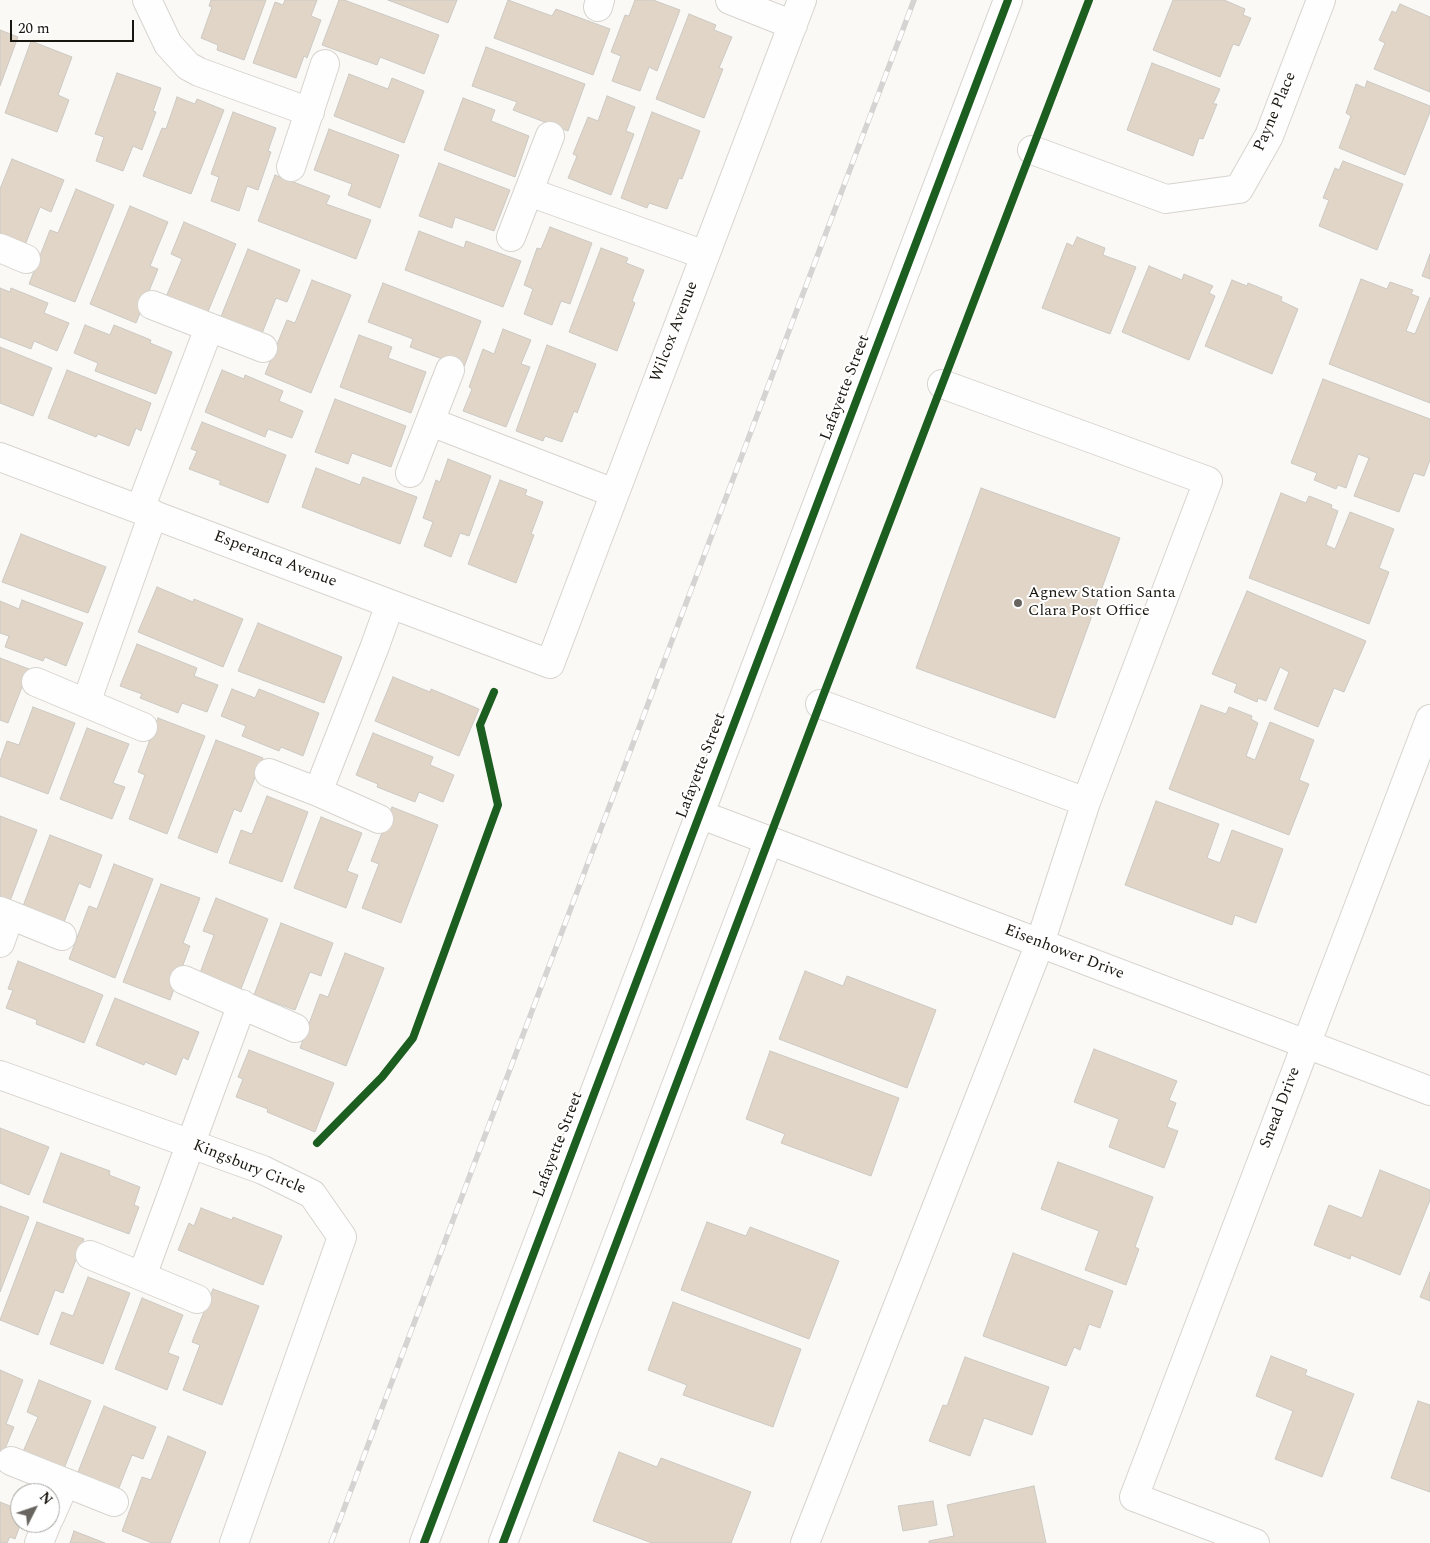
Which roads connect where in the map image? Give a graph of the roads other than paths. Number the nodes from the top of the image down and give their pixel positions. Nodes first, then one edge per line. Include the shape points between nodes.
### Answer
1 (147, 0) edge
2 (730, 0) edge
3 (802, 0) edge
4 (1008, 0) edge
5 (1321, 0) edge
6 (793, 25) junction
7 (325, 64) dead end
8 (310, 112) junction
9 (550, 136) dead end
10 (1032, 150) dead end
11 (291, 167) dead end
12 (529, 192) junction
13 (511, 236) dead end
14 (0, 248) edge
15 (705, 256) junction
16 (26, 259) dead end
17 (152, 305) dead end
18 (209, 328) junction
19 (263, 348) dead end
20 (450, 370) dead end
21 (942, 384) dead end
22 (431, 422) junction
23 (0, 457) edge
24 (410, 473) dead end
25 (614, 493) junction
26 (146, 512) junction
27 (390, 604) junction
28 (550, 664) joint
29 (36, 682) dead end
30 (86, 703) junction
31 (820, 704) dead end
32 (1430, 719) edge
33 (143, 727) dead end
34 (269, 773) dead end
35 (318, 792) junction
36 (1086, 802) junction
37 (699, 814) junction
38 (379, 819) dead end
39 (769, 840) junction
40 (5, 913) edge
41 (62, 936) dead end
42 (0, 943) edge
43 (1040, 943) junction
44 (184, 980) dead end
45 (242, 1004) junction
46 (295, 1028) dead end
47 (1306, 1044) junction
48 (0, 1075) edge
49 (1430, 1091) edge
50 (191, 1144) junction
51 (90, 1255) dead end
52 (142, 1276) junction
53 (198, 1299) dead end
54 (10, 1461) dead end
55 (64, 1483) junction
56 (60, 1493) edge
57 (114, 1502) dead end
58 (234, 1543) edge
59 (424, 1543) edge
60 (504, 1543) edge
61 (805, 1543) edge
62 (1255, 1543) edge

1 - 8 street via 168,44 188,66
2 - 6 street
3 - 6 street, Wilcox Avenue
4 - 37 street, Lafayette Street
5 - 10 street, Payne Place via 1269,136 1239,189 1166,199
6 - 15 street, Wilcox Avenue
7 - 8 street
8 - 11 street
9 - 12 street
12 - 13 street
12 - 15 street
14 - 16 street
15 - 25 street, Wilcox Avenue
17 - 18 street
18 - 19 street
18 - 26 street
20 - 22 street
21 - 36 street via 1208,480
22 - 24 street
22 - 25 street
23 - 26 street, Esperanca Avenue
25 - 28 street, Wilcox Avenue
26 - 27 street, Esperanca Avenue
26 - 30 street
27 - 28 street, Esperanca Avenue
27 - 35 street
29 - 30 street
30 - 33 street
31 - 36 street
32 - 47 street, Snead Drive
34 - 35 street
35 - 38 street
36 - 43 street
37 - 39 street, Eisenhower Drive
37 - 59 street, Lafayette Street
39 - 43 street, Eisenhower Drive
39 - 60 street
40 - 41 street
40 - 42 street
43 - 47 street, Eisenhower Drive
43 - 61 street
44 - 45 street
45 - 46 street
45 - 50 street
47 - 49 street, Eisenhower Drive
47 - 62 street, Snead Drive via 1134,1497
48 - 50 street, Kingsbury Circle
50 - 52 street
50 - 58 street, Kingsbury Circle via 263,1170 312,1194 342,1237
51 - 52 street
52 - 53 street
54 - 55 street
55 - 56 street
55 - 57 street

